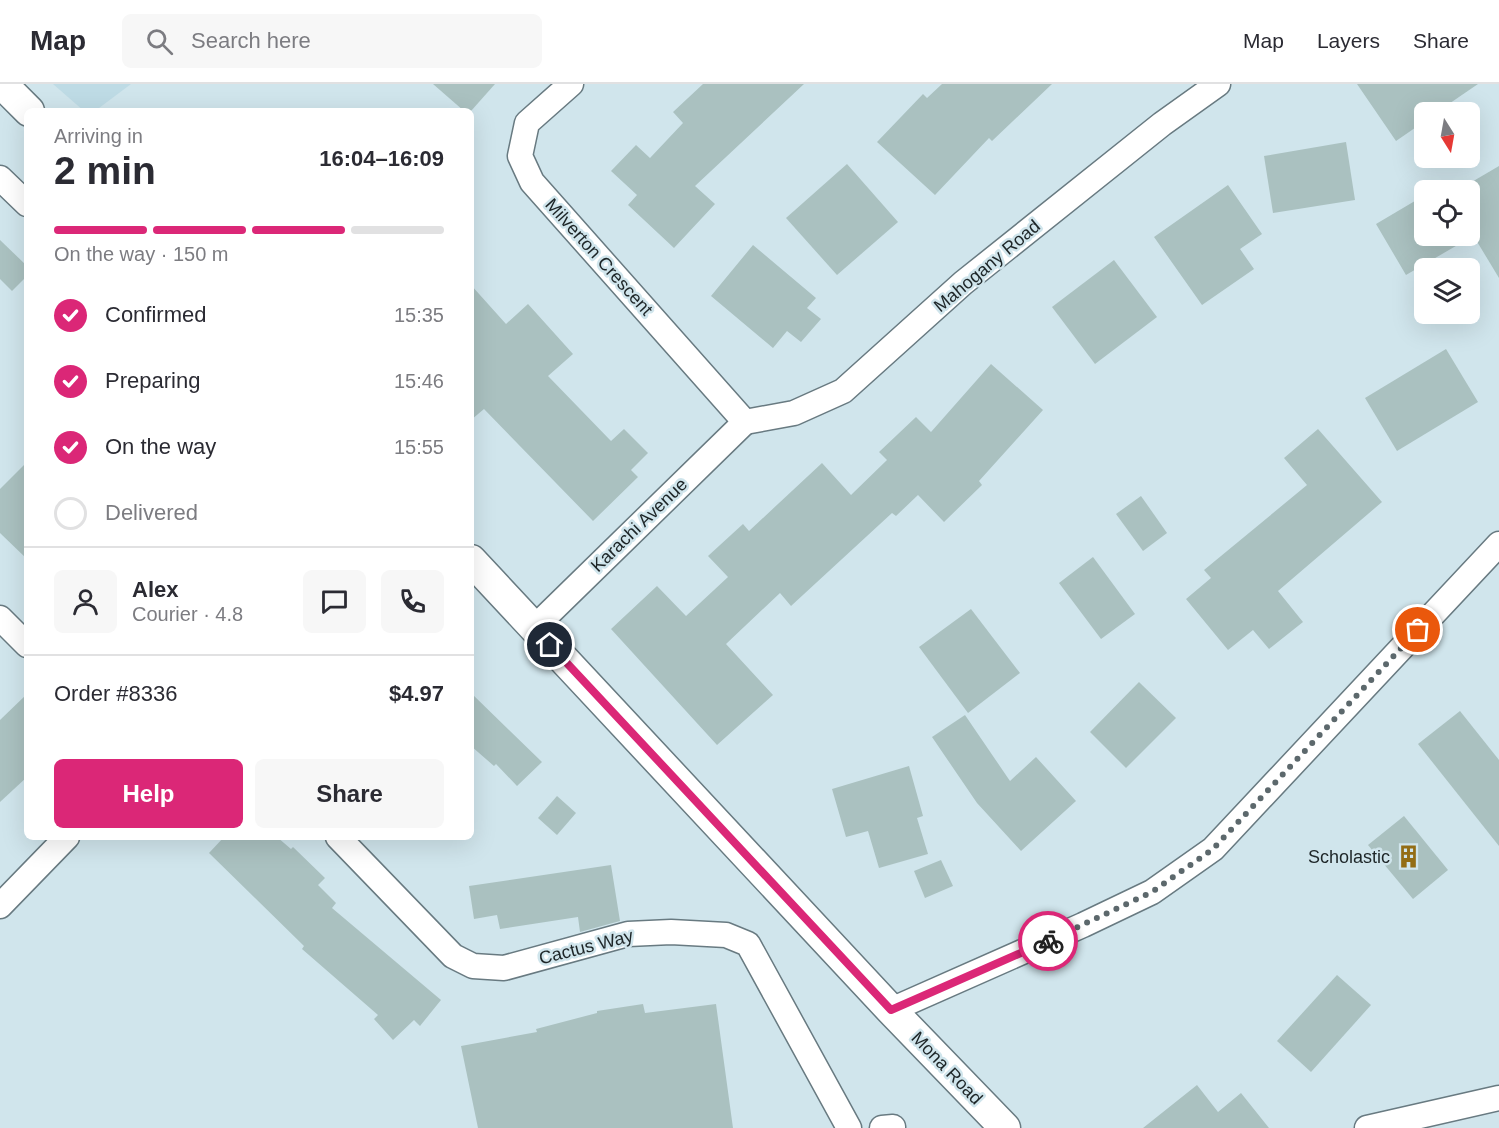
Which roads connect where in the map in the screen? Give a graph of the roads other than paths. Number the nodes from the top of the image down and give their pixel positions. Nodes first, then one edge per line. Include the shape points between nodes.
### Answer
1 (2, 84) edge
2 (571, 84) edge
3 (1218, 84) edge
4 (26, 108) edge
5 (0, 177) edge
6 (24, 201) edge
7 (745, 422) junction
8 (1499, 544) edge
9 (474, 563) edge
10 (0, 618) edge
11 (534, 628) junction
12 (24, 642) edge
13 (64, 840) edge
14 (341, 840) edge
15 (0, 906) edge
16 (891, 1010) junction
17 (1499, 1098) edge
18 (849, 1128) edge
19 (1005, 1128) edge
20 (1367, 1128) edge

1 - 4 street
2 - 7 street, Milverton Crescent via 527,123 520,156 532,182
3 - 7 street, Mahogany Road via 963,283 843,391 794,413
5 - 6 street
7 - 11 street, Karachi Avenue
8 - 16 street via 1213,849 1152,892
9 - 11 street, Mona Road
10 - 12 street
11 - 16 street, Mona Road
13 - 15 street
14 - 18 street, Cactus Way via 453,956 473,966 504,968 628,934 726,934 748,944
16 - 19 street, Mona Road
17 - 20 street

